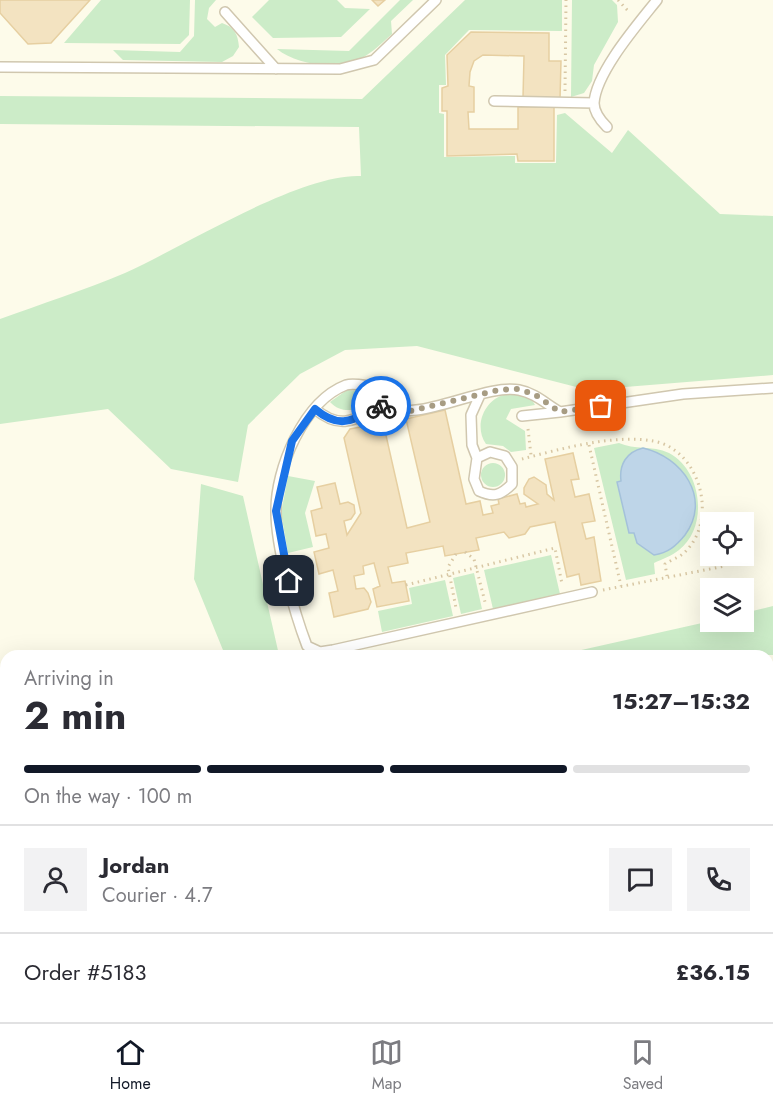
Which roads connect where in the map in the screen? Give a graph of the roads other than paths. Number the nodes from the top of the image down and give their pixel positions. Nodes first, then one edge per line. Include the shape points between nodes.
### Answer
1 (436, 0) edge
2 (657, 0) edge
3 (225, 12) dead end
4 (0, 67) edge
5 (276, 69) junction
6 (494, 101) dead end
7 (594, 103) junction
8 (607, 127) dead end
9 (773, 388) edge
10 (480, 395) junction
11 (384, 405) junction
12 (315, 409) junction
13 (560, 412) junction
14 (524, 416) road end
15 (477, 458) junction
16 (592, 592) road end
17 (317, 650) edge
18 (333, 650) edge

1 - 5 lane via 374,60 340,69
2 - 7 lane via 615,54
3 - 5 lane
4 - 5 lane
6 - 7 lane
7 - 8 lane
9 - 13 lane via 683,394
10 - 11 lane via 402,413
10 - 13 lane via 517,389 534,394
10 - 15 lane via 471,415 472,445
11 - 12 lane via 347,423 326,418
11 - 12 lane via 369,386 348,384 328,395
12 - 17 lane via 292,441 276,511 297,619 307,646
13 - 14 lane
15 - 15 lane via 474,479 479,491 489,496 502,494 512,484 512,467 505,456 490,452
16 - 18 lane

